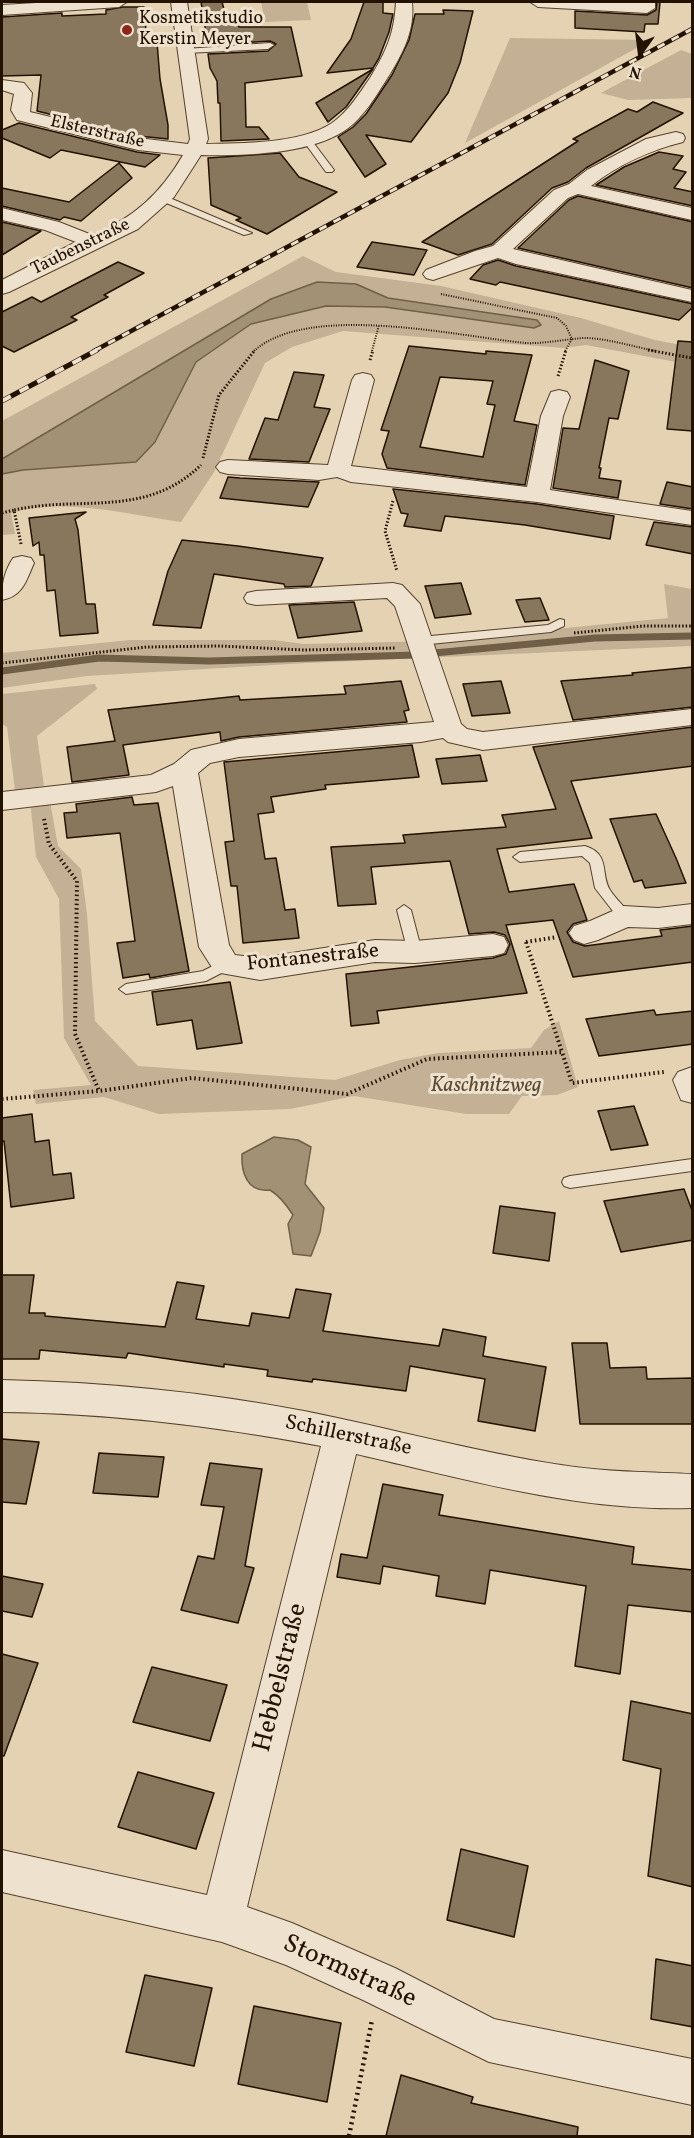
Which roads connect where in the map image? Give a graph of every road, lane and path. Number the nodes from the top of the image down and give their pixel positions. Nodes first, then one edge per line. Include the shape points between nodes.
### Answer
1 (119, 2) edge
2 (179, 2) edge
3 (404, 2) edge
4 (538, 2) edge
5 (647, 2) edge
6 (2, 10) edge
7 (270, 45) dead end
8 (186, 51) junction
9 (2, 85) edge
10 (676, 138) dead end
11 (306, 139) junction
12 (195, 149) junction
13 (329, 170) dead end
14 (576, 188) junction
15 (162, 198) junction
16 (2, 214) edge
17 (693, 214) edge
18 (247, 233) dead end
19 (92, 242) junction
20 (500, 251) junction
21 (433, 274) joint
22 (2, 288) edge
23 (693, 296) edge
24 (379, 325) junction
25 (572, 339) junction
26 (693, 358) edge
27 (363, 380) joint
28 (559, 397) joint
29 (228, 466) dead end
30 (340, 470) junction
31 (399, 481) junction
32 (537, 495) junction
33 (14, 510) junction
34 (2, 513) edge
35 (693, 518) edge
36 (22, 563) joint
37 (393, 590) junction
38 (2, 593) edge
39 (256, 598) dead end
40 (693, 626) edge
41 (562, 629) joint
42 (421, 644) junction
43 (2, 663) edge
44 (693, 717) edge
45 (449, 728) junction
46 (184, 770) junction
47 (39, 797) junction
48 (2, 801) edge
49 (520, 858) dead end
50 (404, 910) dead end
51 (693, 914) edge
52 (624, 916) junction
53 (584, 933) joint
54 (526, 942) junction
55 (493, 945) joint
56 (416, 952) junction
57 (226, 964) junction
58 (126, 989) dead end
59 (562, 1052) junction
60 (691, 1083) edge
61 (99, 1091) junction
62 (2, 1099) edge
63 (693, 1165) edge
64 (570, 1182) dead end
65 (2, 1396) edge
66 (342, 1435) junction
67 (693, 1491) edge
68 (2, 1871) edge
69 (222, 1920) junction
70 (380, 1984) junction
71 (693, 2082) edge
72 (349, 2136) edge

1 - 6 street
2 - 8 street
3 - 11 street via 401,40 373,87 332,131
4 - 5 street via 647,8
7 - 8 lane
8 - 12 street via 199,139
9 - 12 street, Elsterstraße via 18,87 23,116 138,144
10 - 14 street via 653,143 594,174
11 - 12 street via 252,148
11 - 13 lane
12 - 15 street, Taubenstraße
14 - 17 street
14 - 20 street via 561,194
15 - 18 lane
15 - 19 street, Taubenstraße via 140,219
16 - 19 street via 52,226
19 - 22 street, Taubenstraße
20 - 21 street
20 - 23 street via 516,258
21 - 25 path via 421,282 423,288 557,318
24 - 25 path via 529,344
24 - 27 path
24 - 33 path via 300,330 277,336 256,349 219,395 200,466 177,487 150,498
25 - 26 path via 587,338
25 - 28 path via 556,382
27 - 30 street
28 - 32 street
29 - 30 street via 319,473
30 - 31 street via 351,476
31 - 32 street
31 - 37 path via 385,531 397,568
32 - 35 street
33 - 34 path
33 - 36 path
36 - 38 street via 11,588
37 - 39 street
37 - 42 street via 407,604
40 - 41 path
41 - 42 lane
42 - 43 path via 304,650 147,647
42 - 45 street
44 - 45 street via 483,741 458,736
45 - 46 street via 238,748 201,756
46 - 47 street via 156,783
46 - 57 street, Fontanestraße via 214,947
47 - 48 street
47 - 61 path via 49,843 77,881 75,1034
49 - 52 lane via 585,851 600,871 600,885
50 - 56 lane
51 - 52 street
52 - 53 street
53 - 54 path
54 - 55 path
54 - 59 path
55 - 56 street, Fontanestraße
56 - 57 street, Fontanestraße via 375,951 260,969
57 - 58 lane via 206,976
59 - 60 path via 572,1083 672,1071
59 - 61 path via 427,1059 347,1094 192,1078
61 - 62 path
63 - 64 lane
65 - 66 street, Schillerstraße via 69,1396 199,1409
66 - 67 street, Schillerstraße via 550,1481 648,1492
66 - 69 street, Hebbelstraße
68 - 69 street, Stormstraße
69 - 70 street, Stormstraße via 292,1945
70 - 71 street, Stormstraße via 489,2040
70 - 72 path

